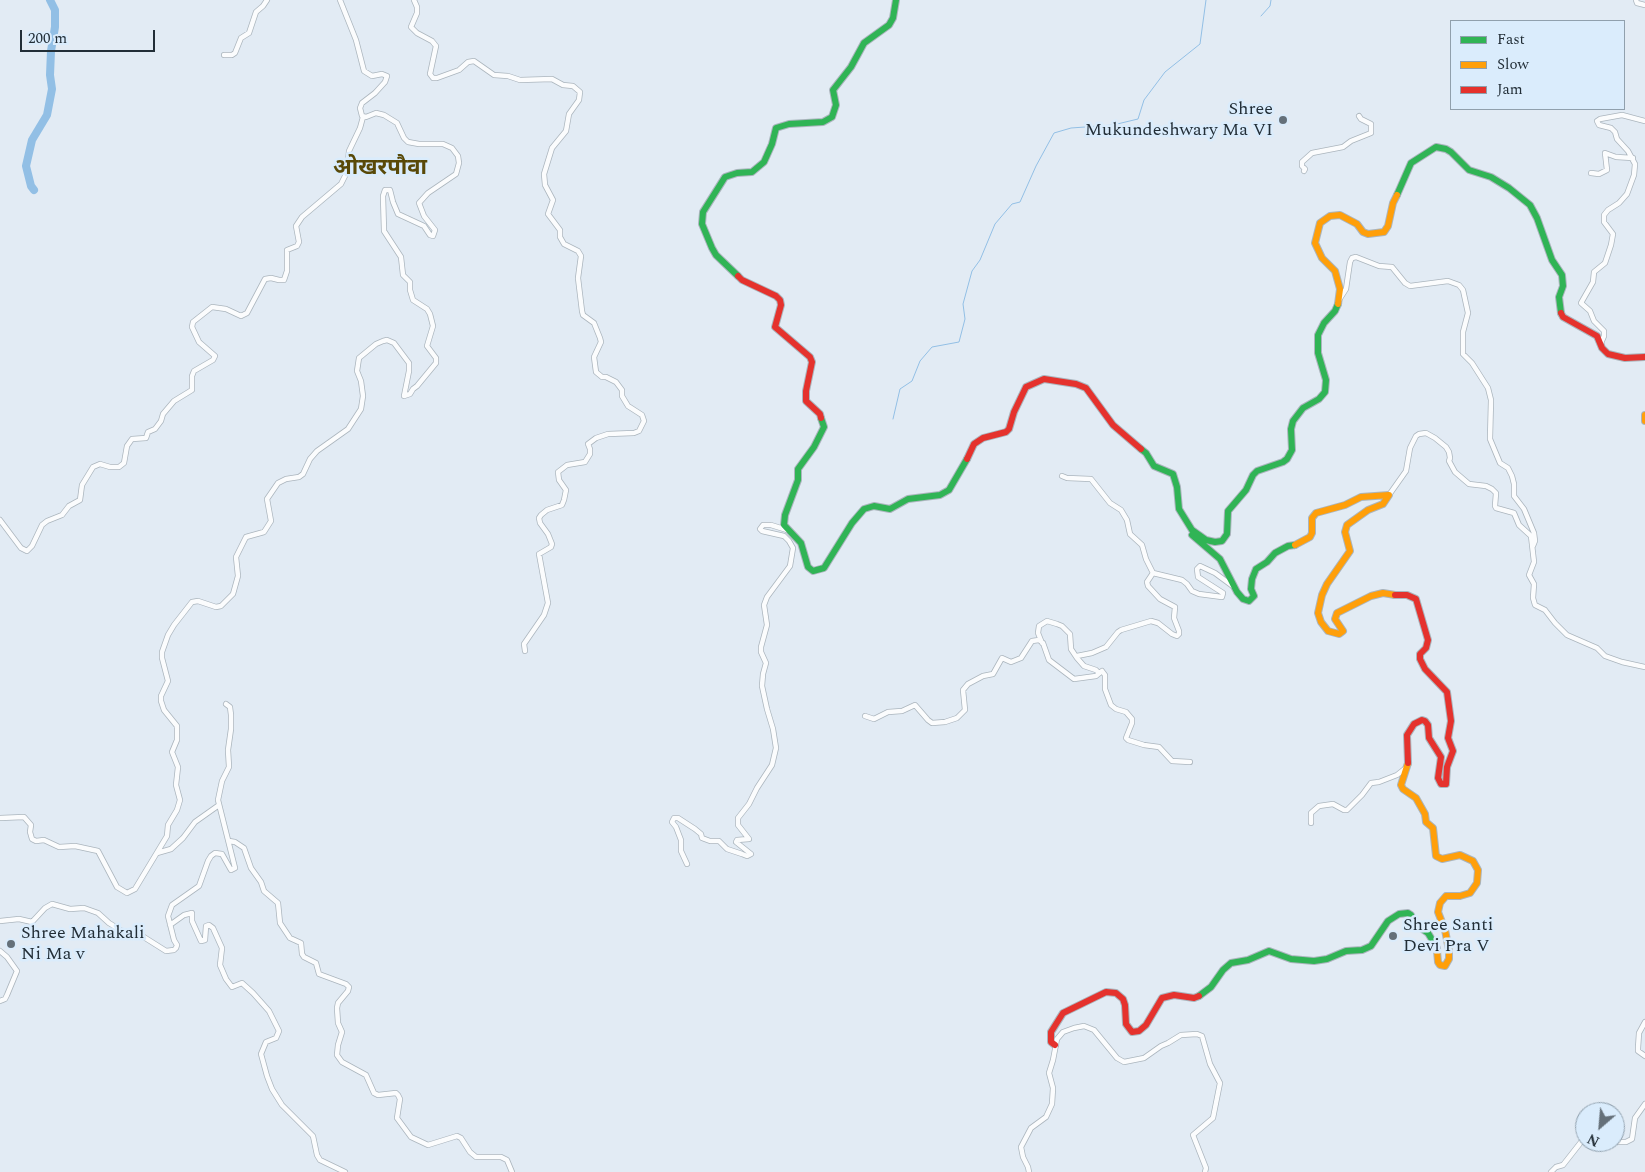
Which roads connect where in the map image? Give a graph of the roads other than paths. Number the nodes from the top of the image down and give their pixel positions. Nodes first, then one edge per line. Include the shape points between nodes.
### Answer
1 (268, 0) edge
2 (340, 0) edge
3 (414, 0) edge
4 (1636, 0) edge
5 (897, 2) edge
6 (1645, 5) edge
7 (224, 55) dead end
8 (1359, 116) dead end
9 (363, 117) junction
10 (1645, 121) edge
11 (1633, 158) junction
12 (1304, 171) dead end
13 (1591, 173) dead end
14 (1339, 300) junction
15 (1601, 343) junction
16 (1645, 358) edge
17 (1645, 415) edge
18 (1645, 421) edge
19 (1062, 476) dead end
20 (1389, 495) junction
21 (0, 520) edge
22 (1187, 522) junction
23 (787, 530) junction
24 (1533, 546) junction
25 (1153, 573) junction
26 (1234, 587) junction
27 (1042, 643) junction
28 (525, 651) dead end
29 (1077, 658) junction
30 (1645, 667) edge
31 (1099, 673) junction
32 (226, 704) dead end
33 (865, 716) dead end
34 (1190, 762) dead end
35 (1408, 766) junction
36 (219, 805) junction
37 (0, 818) edge
38 (1311, 823) dead end
39 (229, 840) junction
40 (157, 854) junction
41 (687, 864) dead end
42 (0, 921) edge
43 (170, 925) junction
44 (0, 951) edge
45 (0, 1001) edge
46 (1645, 1022) edge
47 (1055, 1046) junction
48 (1645, 1056) edge
49 (1645, 1104) edge
50 (1625, 1142) edge
51 (1575, 1150) edge
52 (345, 1172) edge
53 (512, 1172) edge
54 (1029, 1172) edge
55 (1205, 1172) edge
56 (1550, 1172) edge

1 - 7 street via 256,12 249,32 241,38 235,53
2 - 9 street via 364,71 372,76 387,76 375,93 362,103 360,111
3 - 28 street via 418,13 411,27 436,46 430,74 433,78 459,70 474,61 494,75 520,80 552,79 580,92 579,100 569,114 565,134 552,148 544,174 544,182 553,200 548,214 560,230 564,244 581,256 578,278 582,311 594,323 601,342 594,357 596,372 616,382 628,406 642,415 644,421 639,431 634,433 596,438 588,444 590,454 585,462 567,465 558,472 566,490 564,500 562,505 548,510 540,518 552,544 539,554 548,603 544,615 524,644
4 - 6 street
5 - 23 street via 889,25 864,43 833,90 836,105 832,117 823,122 776,128 764,162 752,172 725,177 703,212 702,224 716,255 742,280 780,300 778,331 803,350 812,362 806,401 820,414 824,427 798,469 798,480 784,520
8 - 12 street via 1371,124 1371,133 1343,147 1312,153 1302,162
9 - 21 street via 349,151 347,172 341,184 302,216 297,224 299,242 288,250 284,280 265,280 247,313 241,316 212,307 193,322 199,342 215,356 194,371 192,390 174,401 146,438 132,439 119,467 100,464 93,467 82,485 80,500 62,515 42,524 27,551 21,548
9 - 40 street via 376,113 384,115 397,122 408,142 443,144 458,156 456,174 428,193 419,204 435,230 433,236 424,226 398,214 390,190 384,192 384,231 401,257 403,275 410,282 413,300 430,314 433,326 427,346 436,363 410,394 404,396 408,363 394,343 383,341 359,358 363,396 361,409 348,430 317,451 303,474 278,483 267,499 271,521 264,532 246,537 236,557 238,576 233,594 216,607 192,602 168,635 162,658 168,681 161,701 177,726 177,740 172,752 178,766 176,785 180,800 168,824 169,833
10 - 11 street via 1622,115 1597,121 1615,132
11 - 13 street via 1605,153 1606,170 1599,174
11 - 15 street via 1635,170 1627,194 1604,215 1604,222 1613,234 1605,263 1594,272 1593,282 1581,303 1604,331
14 - 15 street via 1337,276 1315,243 1320,223 1340,214 1368,234 1384,232 1411,163 1440,147 1457,156 1470,170 1491,177 1530,206 1552,260 1562,275 1561,313 1566,320 1597,336
14 - 22 street via 1318,335 1325,392 1303,408 1293,422 1290,455 1283,462 1253,475 1246,490 1228,511 1228,534 1222,541 1206,540
14 - 24 street via 1346,289 1350,262 1356,256 1392,268 1410,286 1448,281 1463,290 1468,313 1463,332 1463,354 1488,388 1491,400 1489,436 1500,463 1512,476 1514,496 1534,533
15 - 16 street via 1608,354
17 - 18 street
19 - 25 street via 1091,479 1110,503 1121,510 1128,520 1130,534 1142,545
20 - 24 street via 1406,471 1414,438 1419,434 1430,435 1446,447 1455,472 1469,484 1488,487 1495,492 1496,508 1514,513 1519,525 1531,536
20 - 26 street via 1361,497 1316,513 1312,518 1310,537 1275,553 1256,569 1252,579 1252,599 1243,599
20 - 35 street via 1383,504 1347,525 1345,532 1350,551 1327,584 1318,613 1328,631 1339,634 1343,631 1336,619 1338,613 1371,596 1383,593 1416,599 1428,640 1420,659 1424,669 1447,692 1451,721 1448,738 1454,751 1447,767 1447,782 1442,784 1438,778 1441,757 1428,738 1428,725 1422,720 1414,724 1407,735
22 - 23 street via 1179,510 1178,487 1173,474 1154,466 1146,453 1113,426 1086,388 1044,379 1026,387 1009,429 974,444 949,490 933,497 908,499 890,509 864,508 824,568 813,571 808,567 802,543
22 - 26 street via 1191,534 1223,564
23 - 41 street via 771,525 760,529 784,536 793,548 790,566 764,605 767,625 761,647 766,662 762,686 776,748 772,765 738,818 738,825 749,839 736,842 751,854 747,856 727,849 719,841 702,838 695,829 674,818 672,822
24 - 30 street via 1534,562 1529,575 1534,584 1535,605 1545,610 1567,635 1597,648 1605,656
25 - 26 street via 1182,580 1192,591 1200,594 1222,597 1224,593 1198,577 1200,566
25 - 29 street via 1148,586 1160,599 1175,607 1174,618 1179,634 1172,634 1151,621 1121,630 1106,647
27 - 29 street via 1039,626 1047,621 1062,626 1070,634 1071,649
27 - 31 street via 1049,660 1074,679
27 - 33 street via 1032,641 1026,653 1014,662 1002,658 993,674 968,684 962,690 965,710 957,718 932,722 915,705 874,719
29 - 31 street via 1084,666
31 - 34 street via 1102,671 1105,675 1105,689 1111,705 1126,712 1132,720 1126,738 1159,747 1172,761
32 - 36 street via 231,715 229,767 222,781
35 - 38 street via 1397,775 1371,783 1348,810 1333,804 1319,806 1311,813
35 - 47 street via 1401,785 1416,798 1425,814 1424,819 1435,831 1436,856 1442,859 1460,855 1467,857 1478,870 1477,882 1470,893 1446,896 1438,908 1449,945 1446,966 1438,962 1437,948 1428,933 1415,924 1408,913 1399,914 1388,922 1371,946 1362,950 1346,951 1314,961 1291,959 1269,951 1232,963 1200,996 1162,998 1139,1031 1132,1032 1126,1024 1123,999 1116,993 1106,992 1068,1010 1059,1018 1051,1032 1051,1042
36 - 39 street
36 - 40 street via 195,822 171,849
37 - 40 street via 24,817 31,825 32,839 36,841 98,851 113,882 127,893 135,889
39 - 43 street via 235,868 231,870 222,854 211,856 199,886 172,905 168,916
39 - 53 street via 246,851 264,891 278,903 280,923 290,938 301,943 304,957 316,964 318,974 349,987 337,1008 342,1032 337,1050 339,1059 366,1075 374,1093 398,1095 397,1118 411,1137 428,1145 457,1136 476,1157 507,1160
42 - 43 street via 19,919 32,922 52,904 70,909 84,908 98,913 122,931 139,934 166,951 174,950 177,945
43 - 52 street via 192,913 192,921 201,940 205,940 206,926 213,928 222,948 220,965 226,979 232,987 242,983 253,993 269,1011 279,1031 276,1038 266,1042 261,1054 272,1089 282,1105 312,1136 320,1160
44 - 45 street via 17,971 7,995
46 - 48 street via 1639,1033 1638,1051
47 - 54 street via 1049,1073 1053,1088 1052,1104 1046,1117 1030,1128 1022,1147
47 - 55 street via 1063,1032 1084,1026 1094,1030 1124,1062 1144,1058 1181,1035 1202,1036 1210,1064 1220,1083 1214,1118 1193,1134
49 - 50 street via 1635,1118 1632,1139
51 - 56 street via 1563,1165

